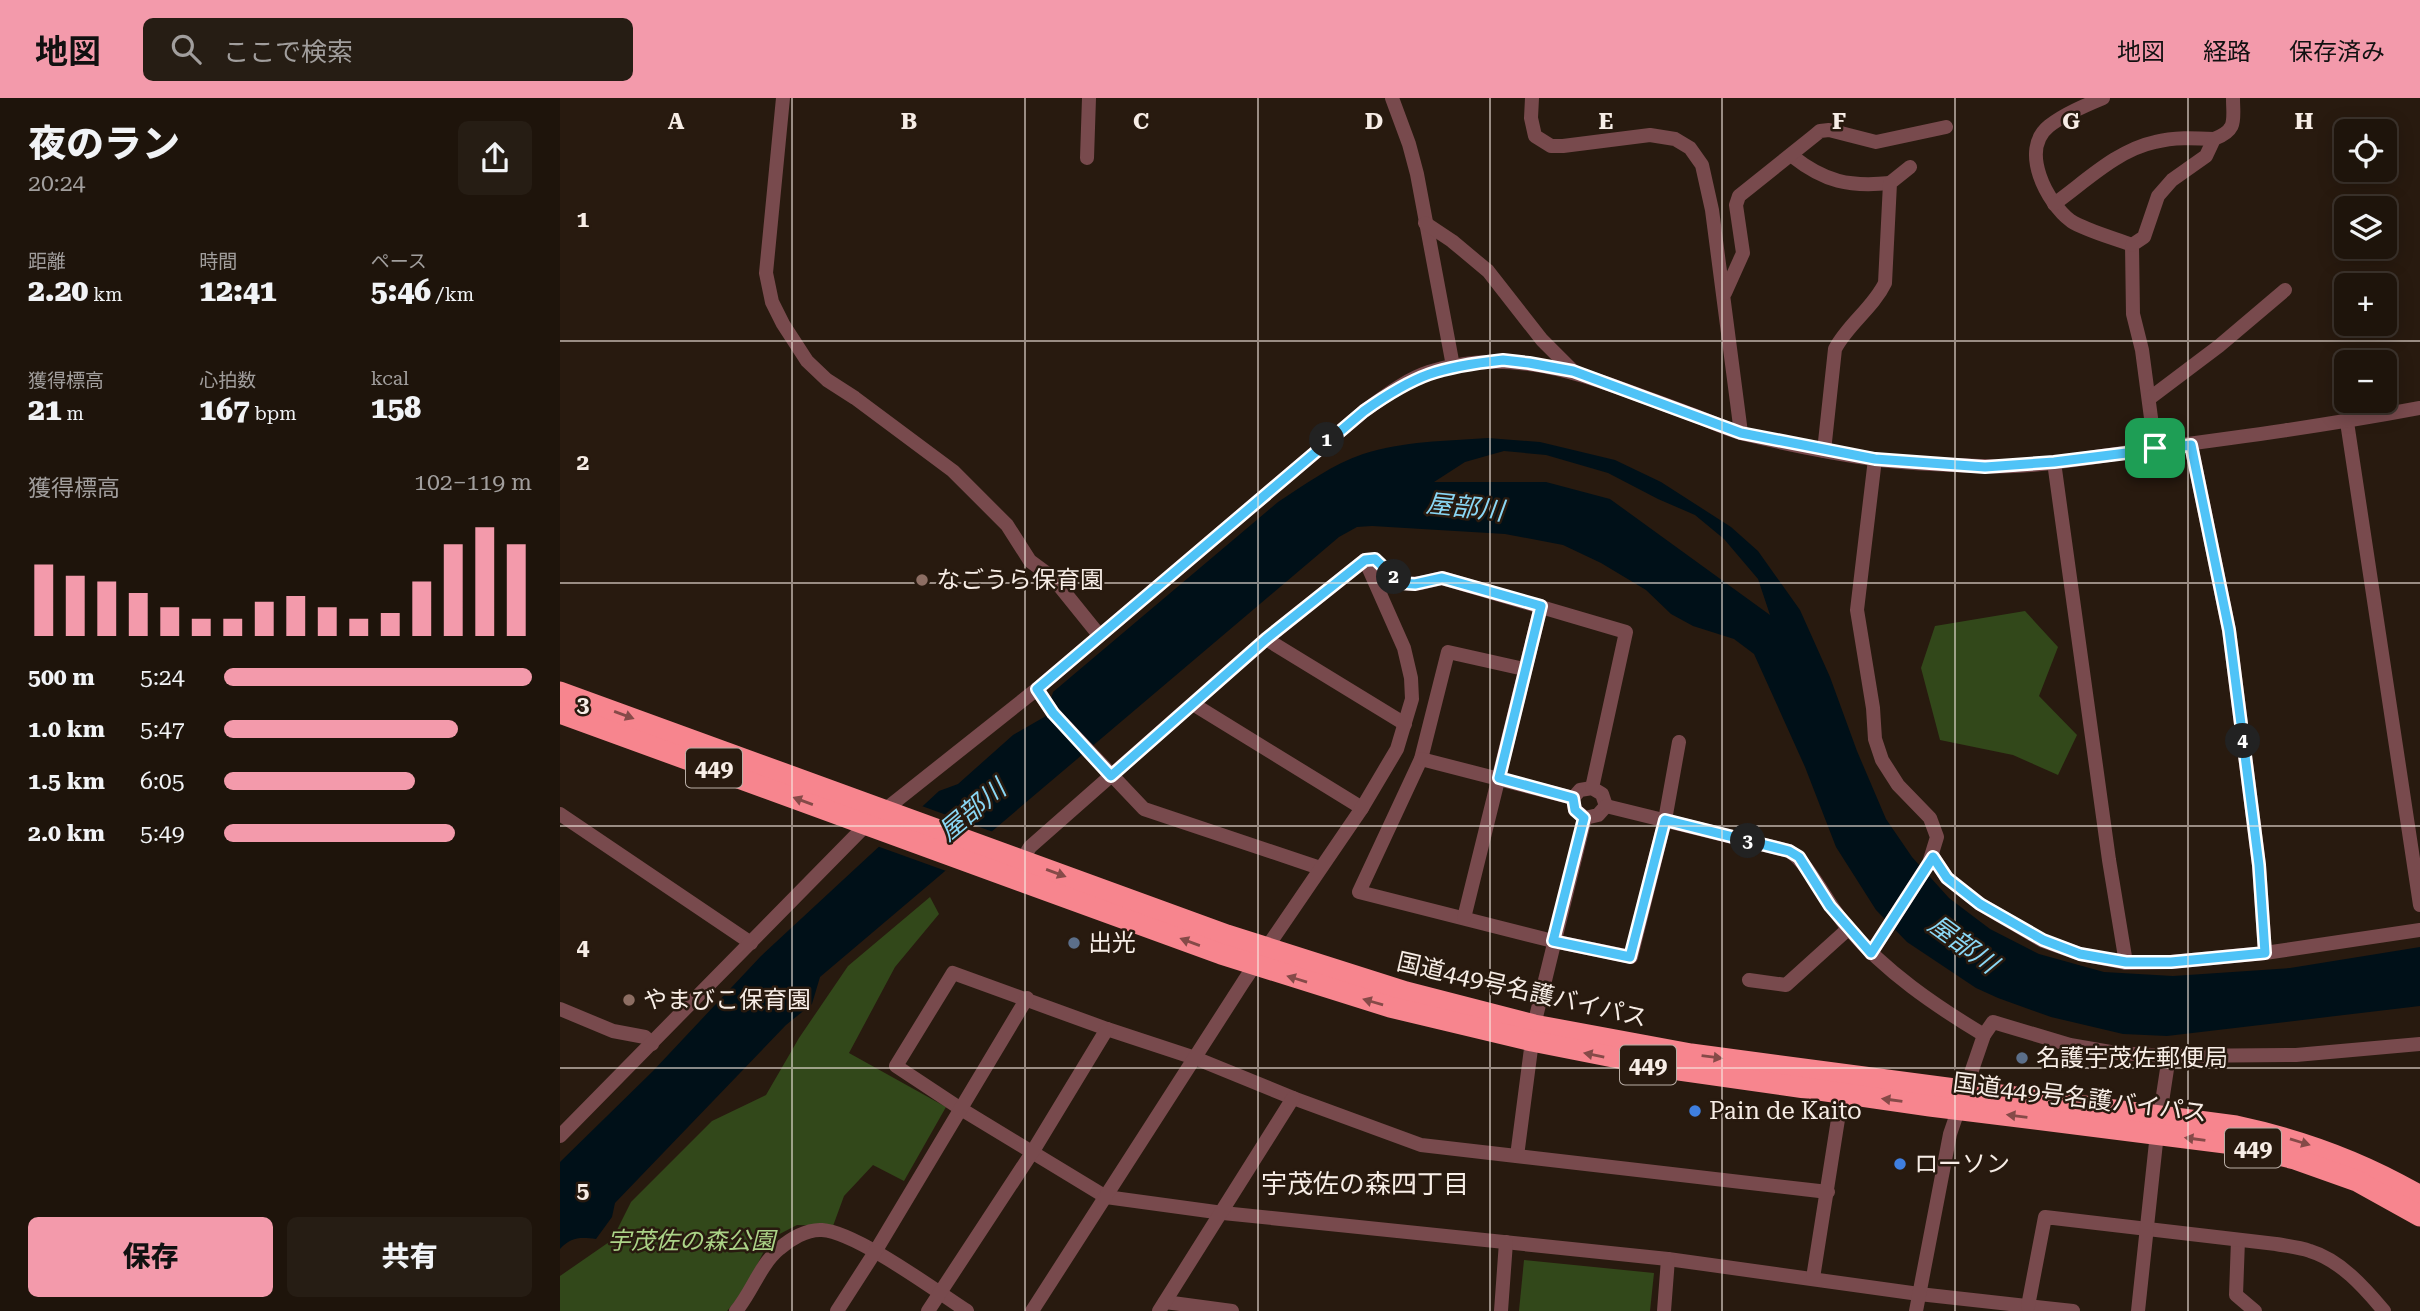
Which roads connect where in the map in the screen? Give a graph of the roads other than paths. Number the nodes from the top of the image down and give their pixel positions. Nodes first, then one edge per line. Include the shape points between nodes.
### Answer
1 (783, 98) edge
2 (1090, 98) edge
3 (1392, 98) edge
4 (1532, 98) edge
5 (2103, 98) edge
6 (2233, 98) edge
7 (1946, 127) dead end
8 (2214, 139) junction
9 (1792, 156) junction
10 (1087, 158) dead end
11 (1909, 167) dead end
12 (1890, 183) junction
13 (2054, 204) junction
14 (1425, 223) junction
15 (2132, 245) junction
16 (2285, 290) dead end
17 (1724, 294) junction
18 (1453, 366) junction
19 (1573, 371) junction
20 (2150, 398) junction
21 (2420, 408) edge
22 (2347, 422) junction
23 (1741, 433) junction
24 (2191, 445) junction
25 (2155, 448) junction
26 (1824, 451) junction
27 (1875, 459) junction
28 (2054, 462) junction
29 (1365, 560) junction
30 (1541, 606) junction
31 (1099, 635) junction
32 (1266, 639) junction
33 (1524, 669) junction
34 (1037, 689) junction
35 (560, 692) edge
36 (1193, 704) junction
37 (560, 713) edge
38 (1405, 724) junction
39 (1679, 742) dead end
40 (1421, 759) junction
41 (1111, 776) junction
42 (1499, 778) junction
43 (1592, 788) junction
44 (1573, 798) junction
45 (1606, 806) junction
46 (1362, 808) junction
47 (894, 812) junction
48 (560, 814) edge
49 (1584, 818) junction
50 (1665, 820) junction
51 (876, 828) junction
52 (1022, 860) junction
53 (1931, 860) junction
54 (1320, 868) junction
55 (2420, 905) edge
56 (1464, 918) junction
57 (1848, 929) junction
58 (2420, 930) edge
59 (1553, 941) junction
60 (751, 943) junction
61 (1871, 953) junction
62 (2265, 953) junction
63 (1260, 957) junction
64 (2126, 962) junction
65 (1749, 979) dead end
66 (1027, 998) junction
67 (560, 1009) edge
68 (1107, 1029) junction
69 (1533, 1033) junction
70 (1983, 1035) junction
71 (652, 1044) junction
72 (2420, 1044) edge
73 (2169, 1056) junction
74 (1195, 1058) junction
75 (1842, 1094) junction
76 (1293, 1098) junction
77 (1963, 1099) junction
78 (961, 1109) junction
79 (2159, 1124) junction
80 (560, 1136) edge
81 (1033, 1151) junction
82 (1517, 1156) junction
83 (1828, 1192) junction
84 (2420, 1196) edge
85 (1106, 1197) junction
86 (1223, 1213) junction
87 (2420, 1216) edge
88 (2147, 1229) junction
89 (2238, 1240) junction
90 (1506, 1242) junction
91 (875, 1252) junction
92 (1668, 1259) junction
93 (1813, 1278) junction
94 (939, 1293) junction
95 (1919, 1294) junction
96 (1162, 1306) edge
97 (2028, 1306) junction
98 (736, 1311) edge
99 (837, 1311) edge
100 (928, 1311) edge
101 (967, 1311) edge
102 (1032, 1311) edge
103 (1232, 1311) edge
104 (1500, 1311) edge
105 (1664, 1311) edge
106 (1916, 1311) edge
107 (2073, 1311) edge
108 (2138, 1311) edge
109 (2255, 1311) edge
110 (2384, 1311) edge

1 - 31 street via 766,273 783,324 807,361 827,380 953,471 1007,525 1030,561 1053,578
2 - 10 street
3 - 14 street via 1409,144
4 - 17 street via 1535,136 1551,146 1650,135 1675,139 1690,148 1702,165
5 - 13 street via 2048,127 2040,137 2039,170
6 - 8 street via 2233,124 2228,134
7 - 9 street via 1876,142 1821,131
8 - 13 street via 2181,138 2131,150
8 - 15 street via 2206,156 2158,196 2144,237
9 - 12 street via 1844,184
9 - 17 street via 1740,196 1736,205 1743,253
11 - 12 street
12 - 26 street via 1885,283 1835,348
13 - 15 street via 2072,221
14 - 18 street
14 - 19 street via 1488,271 1542,340
15 - 20 street via 2133,314
16 - 20 street
17 - 23 street
18 - 19 street via 1503,360
18 - 31 street via 1397,387 1364,411
19 - 23 street
20 - 25 street
21 - 22 street
22 - 24 street
22 - 55 street
23 - 26 street
24 - 25 street
24 - 62 street via 2229,630 2259,865
25 - 28 street
26 - 27 street
27 - 28 street via 1985,467
27 - 53 street via 1857,610 1875,739 1882,761 1898,785 1930,818 1937,837
28 - 64 street
29 - 30 street via 1375,559 1400,583 1442,578
29 - 32 street
29 - 38 street via 1409,667 1412,699
30 - 33 street
30 - 43 street via 1626,632
31 - 34 street
32 - 36 street
32 - 38 street
33 - 40 street via 1448,652
33 - 42 street
34 - 41 street
34 - 47 street
35 -> 47 highway, 国道449号名護バイパス / 449
36 - 41 street
36 - 46 street
51 -> 37 highway, 国道449号名護バイパス / 449
38 - 46 street via 1397,749
39 - 50 street
40 - 42 street
40 - 56 street via 1359,892
41 - 52 street
41 - 54 street via 1144,809
42 - 44 street
42 - 56 street
43 - 44 street via 1580,790
43 - 45 street via 1602,794
44 - 49 street via 1575,810
45 - 49 street via 1598,815
45 - 50 street
46 - 54 street
47 - 51 street
47 - 52 highway, 国道449号名護バイパス / 449
48 - 60 street
49 - 59 street
50 - 57 street via 1789,851 1799,857
50 - 59 street via 1630,957
51 - 60 street
63 -> 51 highway, 国道449号名護バイパス / 449
52 -> 63 highway, 国道449号名護バイパス / 449
53 - 61 street
53 - 64 street via 1969,895 2043,940 2080,954
54 - 63 street
56 - 59 street
57 - 61 street
57 - 65 street via 1786,985
58 - 62 street
59 - 69 street
60 - 71 street
61 - 70 street via 1932,1004
62 - 64 street
63 - 69 highway, 国道449号名護バイパス / 449 via 1390,1007
63 - 74 street
66 - 68 street
66 - 78 street
66 - 78 street via 953,973 896,1066
67 - 71 street via 613,1031 645,1037
68 - 74 street
68 - 81 street
75 -> 69 highway, 国道449号名護バイパス / 449 via 1679,1070
69 -> 77 highway, 国道449号名護バイパス / 449
69 - 82 street
70 - 73 street via 1993,1022 2070,1045
70 - 77 street
71 - 80 street
72 - 73 street via 2296,1055
73 - 79 street
74 - 76 street
74 - 85 street
77 -> 75 highway, 国道449号名護バイパス / 449
75 - 83 street
76 - 82 street via 1421,1144
76 - 86 street
77 - 79 highway, 国道449号名護バイパス / 449
77 - 95 street via 1950,1134
78 - 81 street
78 - 91 street
79 -> 84 highway, 国道449号名護バイパス / 449 via 2236,1126 2301,1142 2363,1165
87 -> 79 highway, 国道449号名護バイパス / 449 via 2357,1181 2295,1159
79 - 88 street
81 - 85 street
81 - 94 street
82 - 83 street
83 - 93 street
85 - 86 street
85 - 102 street
86 - 90 street
86 - 96 street
88 - 89 street
88 - 97 street via 2045,1217
88 - 108 street
89 - 109 street via 2236,1295
89 - 110 street via 2312,1251 2343,1268
90 - 92 street
90 - 104 street
91 - 94 street
91 - 98 street via 822,1230 805,1233 777,1250
91 - 99 street
92 - 93 street
92 - 105 street
93 - 95 street
94 - 100 street
94 - 101 street
95 - 97 street
95 - 106 street
96 - 103 street
97 - 107 street

